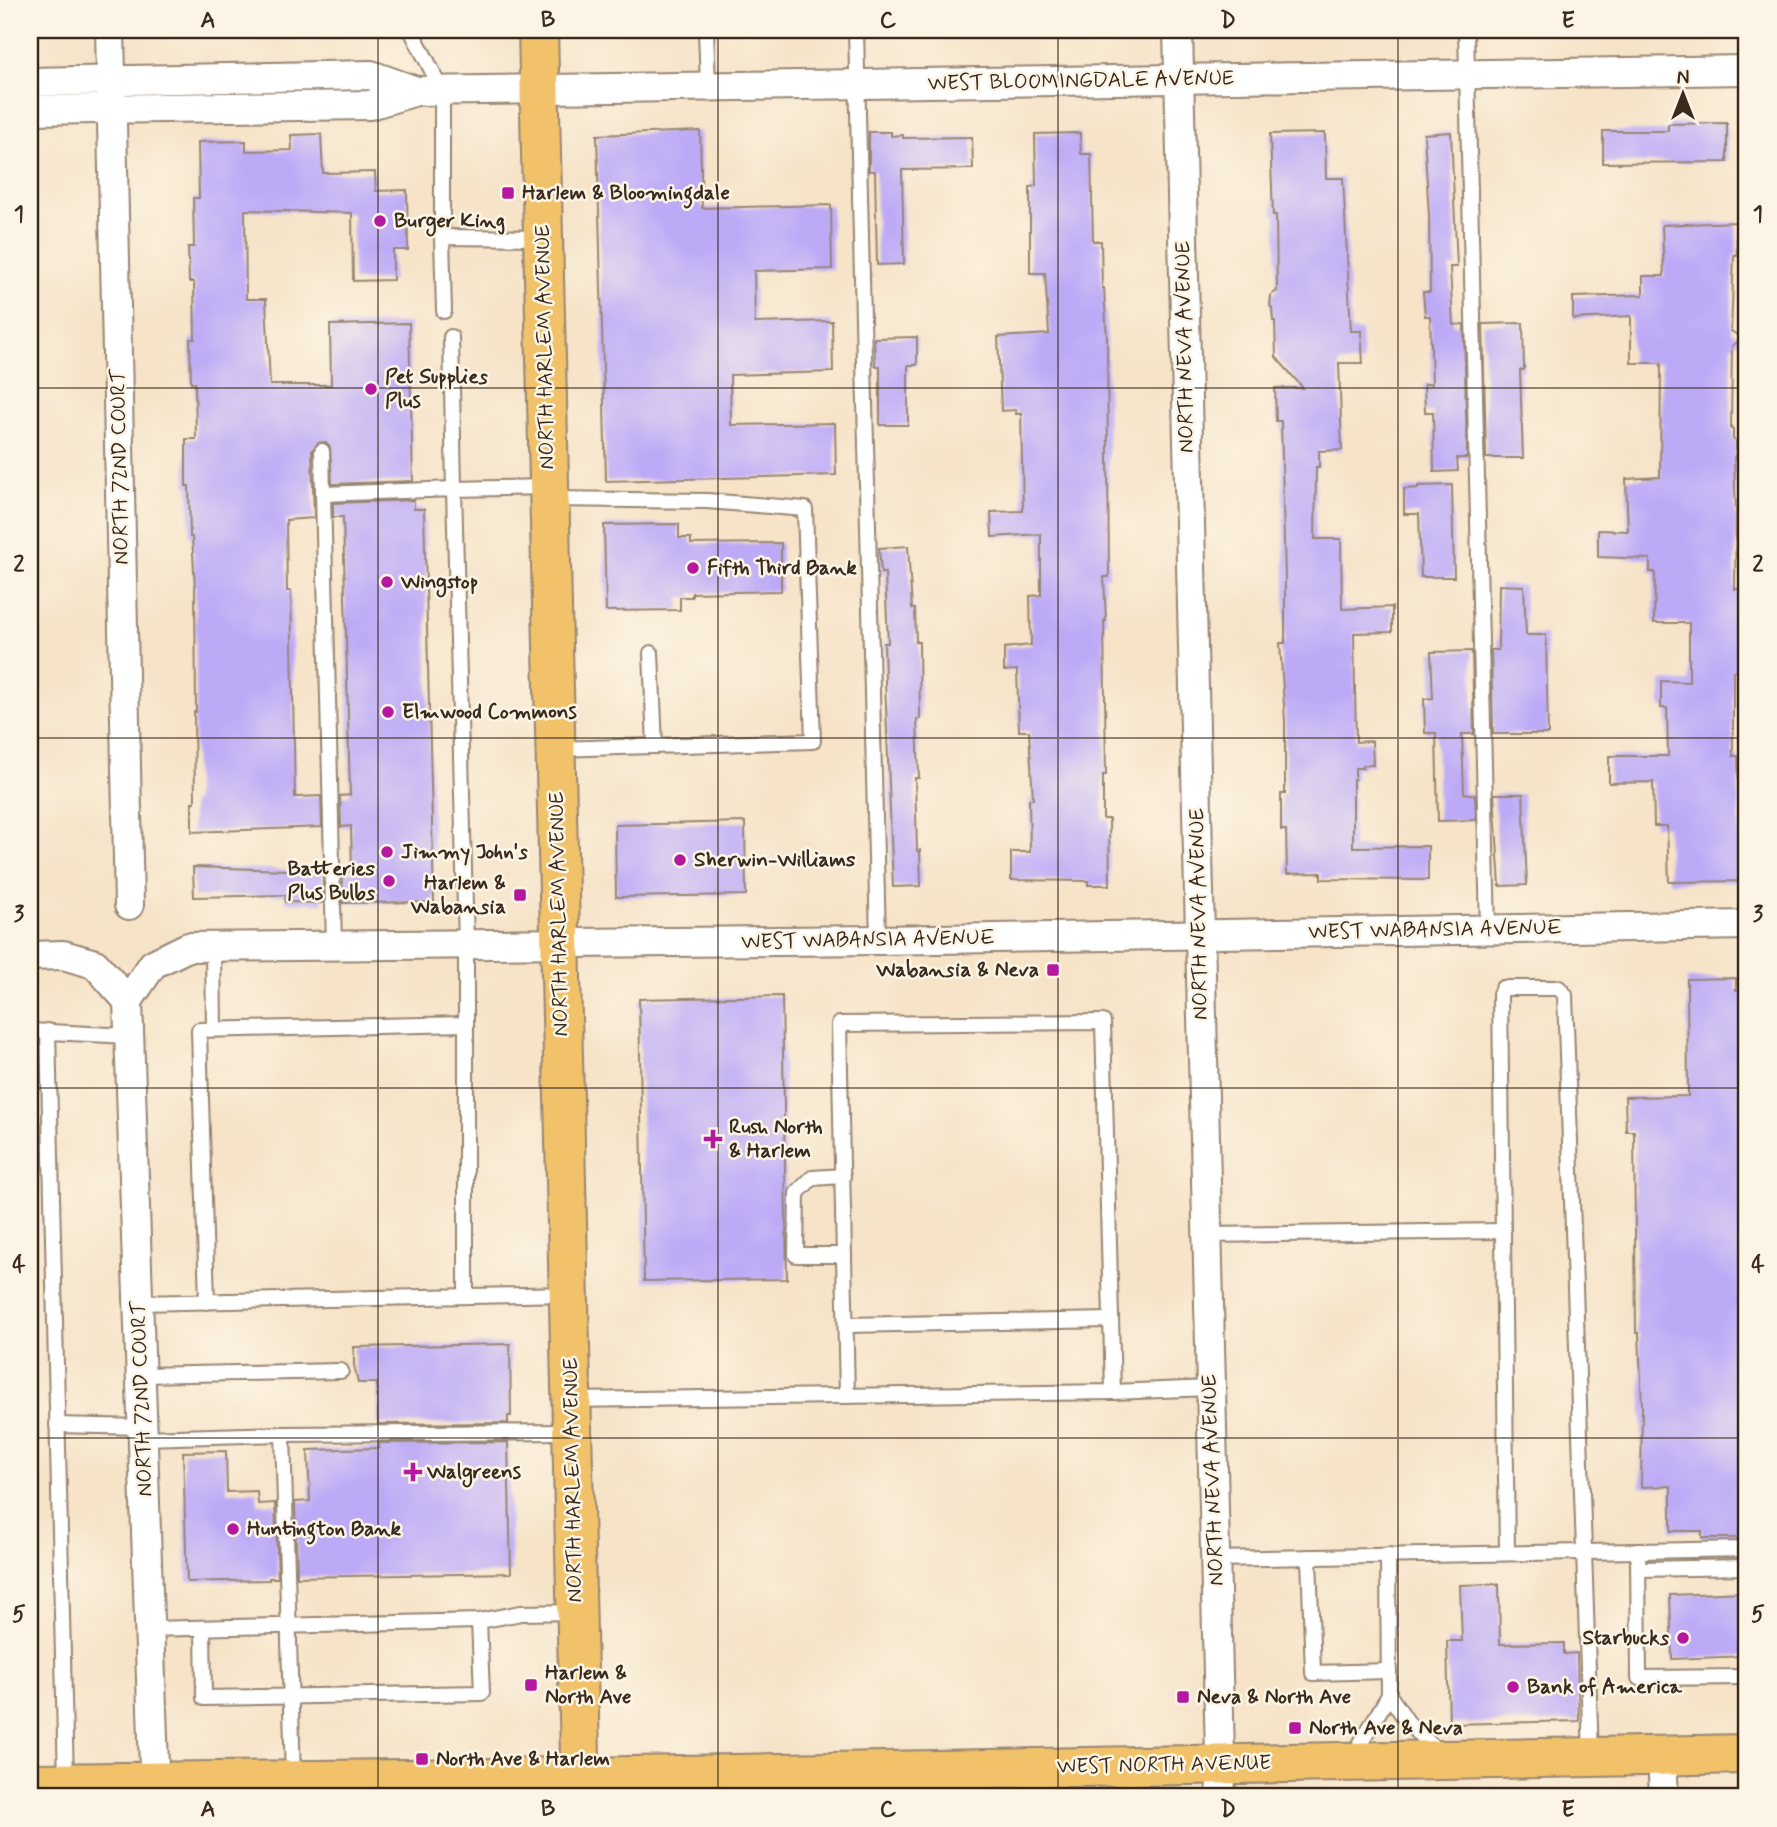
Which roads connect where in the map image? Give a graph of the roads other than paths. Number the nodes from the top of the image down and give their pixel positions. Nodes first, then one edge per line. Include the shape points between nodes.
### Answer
1 (110, 30) edge
2 (411, 30) edge
3 (538, 30) edge
4 (706, 30) edge
5 (856, 30) edge
6 (1178, 30) edge
7 (1466, 30) edge
8 (1747, 70) edge
9 (1467, 75) junction
10 (111, 79) junction
11 (1179, 79) junction
12 (30, 82) edge
13 (857, 84) junction
14 (708, 87) junction
15 (539, 89) junction
16 (429, 91) junction
17 (113, 109) junction
18 (30, 110) edge
19 (442, 237) junction
20 (543, 238) junction
21 (444, 311) dead end
22 (451, 337) dead end
23 (322, 452) dead end
24 (454, 489) junction
25 (549, 493) junction
26 (323, 494) junction
27 (651, 653) dead end
28 (654, 746) junction
29 (555, 749) junction
30 (130, 905) dead end
31 (1747, 925) edge
32 (1488, 929) junction
33 (1199, 934) junction
34 (878, 940) junction
35 (560, 943) junction
36 (334, 945) junction
37 (466, 945) junction
38 (212, 946) junction
39 (30, 956) edge
40 (128, 1001) junction
41 (466, 1024) junction
42 (214, 1029) junction
43 (30, 1031) edge
44 (48, 1031) junction
45 (130, 1036) junction
46 (843, 1176) junction
47 (1503, 1231) junction
48 (1207, 1236) junction
49 (844, 1255) junction
50 (568, 1294) junction
51 (466, 1296) junction
52 (207, 1301) junction
53 (138, 1303) junction
54 (1111, 1320) junction
55 (846, 1325) junction
56 (341, 1371) dead end
57 (141, 1375) junction
58 (1210, 1388) junction
59 (1113, 1392) junction
60 (847, 1396) junction
61 (572, 1416) junction
62 (57, 1425) junction
63 (143, 1432) junction
64 (283, 1434) junction
65 (1747, 1549) edge
66 (1638, 1551) junction
67 (1583, 1552) junction
68 (1507, 1553) junction
69 (1388, 1555) junction
70 (1309, 1557) junction
71 (1215, 1559) junction
72 (1747, 1567) edge
73 (1638, 1569) junction
74 (576, 1612) junction
75 (479, 1621) junction
76 (289, 1626) junction
77 (203, 1628) junction
78 (149, 1629) junction
79 (1389, 1671) junction
80 (1747, 1677) edge
81 (1389, 1695) junction
82 (292, 1696) junction
83 (1747, 1754) edge
84 (1662, 1756) junction
85 (1591, 1757) junction
86 (1447, 1760) junction
87 (1350, 1762) junction
88 (293, 1779) junction
89 (1221, 1781) edge
90 (48, 1783) edge
91 (580, 1787) edge
92 (155, 1789) edge
93 (1664, 1797) edge

1 - 10 street, NORTH 72ND COURT
2 - 16 lane
3 - 15 main road, NORTH HARLEM AVENUE
4 - 14 lane
5 - 13 lane
6 - 11 street, NORTH NEVA AVENUE
7 - 9 lane
8 - 9 street, WEST BLOOMINGDALE AVENUE
9 - 11 street, WEST BLOOMINGDALE AVENUE
9 - 32 lane
10 - 12 street, WEST BLOOMINGDALE AVENUE
10 - 16 street, WEST BLOOMINGDALE AVENUE via 371,75
10 - 17 street, NORTH 72ND COURT
11 - 13 street, WEST BLOOMINGDALE AVENUE
11 - 33 street, NORTH NEVA AVENUE
13 - 14 street, WEST BLOOMINGDALE AVENUE
13 - 34 lane
14 - 15 street, WEST BLOOMINGDALE AVENUE
15 - 16 street, WEST BLOOMINGDALE AVENUE
15 - 20 main road, NORTH HARLEM AVENUE
16 - 17 street, WEST BLOOMINGDALE AVENUE via 370,105
16 - 19 lane
17 - 18 street, WEST BLOOMINGDALE AVENUE
17 - 30 street, NORTH 72ND COURT
19 - 20 lane
19 - 21 lane
20 - 25 main road, NORTH HARLEM AVENUE
22 - 24 lane
23 - 26 lane
24 - 25 lane
24 - 26 lane
24 - 37 lane
25 - 28 lane via 805,509 813,741
25 - 29 main road, NORTH HARLEM AVENUE
26 - 36 lane
27 - 28 lane
28 - 29 lane
29 - 35 main road, NORTH HARLEM AVENUE
31 - 32 street, WEST WABANSIA AVENUE
32 - 33 street, WEST WABANSIA AVENUE
33 - 34 street, WEST WABANSIA AVENUE
33 - 48 street, NORTH NEVA AVENUE
34 - 35 street, WEST WABANSIA AVENUE
35 - 37 street, WEST WABANSIA AVENUE
35 - 50 main road, NORTH HARLEM AVENUE
36 - 37 street, WEST WABANSIA AVENUE
36 - 38 street, WEST WABANSIA AVENUE
37 - 41 lane
38 - 40 street, WEST WABANSIA AVENUE via 188,947 153,964
38 - 42 lane
39 - 40 street via 63,955 95,964
40 - 45 street, NORTH 72ND COURT
41 - 42 lane
41 - 51 lane
42 - 52 lane via 199,1030
43 - 44 lane
44 - 45 lane
44 - 62 lane
45 - 53 street, NORTH 72ND COURT
46 - 49 lane
46 - 49 lane via 813,1178 797,1193 796,1255
46 - 54 lane via 839,1024 1103,1022
47 - 48 lane
47 - 67 lane via 1500,995 1503,988 1559,988 1565,995
47 - 68 lane
48 - 58 street, NORTH NEVA AVENUE
49 - 55 lane
50 - 51 lane
50 - 61 main road, NORTH HARLEM AVENUE
51 - 52 lane
52 - 53 lane
53 - 57 street, NORTH 72ND COURT
54 - 55 lane
54 - 59 lane
55 - 60 lane
56 - 57 lane
57 - 63 street, NORTH 72ND COURT
58 - 59 lane
58 - 71 street, NORTH NEVA AVENUE
59 - 60 lane
60 - 61 lane
61 - 64 lane
61 - 74 main road, NORTH HARLEM AVENUE
62 - 63 lane
62 - 90 lane
63 - 64 lane
63 - 78 street, NORTH 72ND COURT
64 - 76 lane
65 - 66 lane
66 - 67 lane
66 - 73 lane
67 - 68 lane
67 - 85 lane
68 - 69 lane
69 - 70 lane
69 - 79 lane
70 - 71 lane
70 - 79 lane via 1313,1673
71 - 89 street, NORTH NEVA AVENUE
72 - 73 lane
73 - 80 lane via 1639,1678
74 - 75 lane via 521,1613
74 - 91 main road, NORTH HARLEM AVENUE
75 - 76 lane
75 - 82 lane via 482,1693
76 - 77 lane
76 - 82 lane
77 - 78 lane
77 - 82 lane via 204,1698
78 - 92 street, NORTH 72ND COURT
79 - 81 lane
81 - 86 lane via 1409,1724
81 - 87 lane
82 - 88 lane
83 - 84 main road, WEST NORTH AVENUE
84 - 85 main road, WEST NORTH AVENUE
84 - 93 street
85 - 86 main road, WEST NORTH AVENUE
86 - 87 main road, WEST NORTH AVENUE
87 - 89 main road, WEST NORTH AVENUE
88 - 91 main road, WEST NORTH AVENUE
88 - 92 main road, WEST NORTH AVENUE
89 - 91 main road, WEST NORTH AVENUE
90 - 92 main road, WEST NORTH AVENUE

